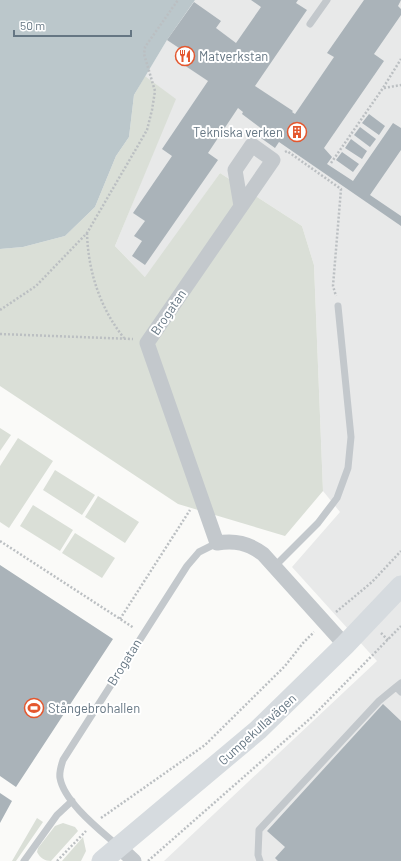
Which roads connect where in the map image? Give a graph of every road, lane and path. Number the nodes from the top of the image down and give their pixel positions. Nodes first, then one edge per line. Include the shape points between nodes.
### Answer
1 (178, 0) edge
2 (327, 0) edge
3 (310, 24) dead end
4 (401, 59) edge
5 (401, 85) edge
6 (383, 88) junction
7 (273, 160) junction
8 (331, 162) dead end
9 (241, 206) junction
10 (87, 234) junction
11 (338, 306) joint
12 (0, 310) edge
13 (0, 334) edge
14 (124, 338) junction
15 (147, 343) junction
16 (200, 496) junction
17 (0, 542) edge
18 (217, 543) junction
19 (401, 551) edge
20 (275, 566) junction
21 (401, 586) edge
22 (120, 619) junction
23 (325, 622) junction
24 (401, 626) edge
25 (142, 633) junction
26 (345, 645) junction
27 (399, 688) edge
28 (72, 801) junction
29 (93, 824) junction
30 (119, 847) junction
31 (24, 861) edge
32 (57, 861) edge
33 (102, 861) edge
34 (134, 861) edge
35 (148, 861) edge
36 (260, 861) edge

1 - 10 path via 146,47 144,54 155,91 147,130
2 - 3 lane
4 - 6 path
5 - 6 path
6 - 8 path
7 - 9 street, Brogatan
7 - 9 street via 252,145 235,170
7 - 11 path via 287,152 341,189 333,286
9 - 15 street, Brogatan
10 - 12 path via 36,286
10 - 14 path via 88,254 100,297 107,314
11 - 20 lane via 351,437 348,468 337,498 318,523
13 - 14 path
14 - 15 path
15 - 16 street, Brogatan
16 - 18 street, Brogatan
16 - 22 path
17 - 22 path
18 - 20 street, Brogatan via 230,541 254,547
18 - 25 lane, Brogatan via 193,558
19 - 23 path via 372,582
20 - 23 street, Brogatan
21 - 26 street, Gumpekullavägen
22 - 25 path
23 - 26 street, Brogatan
23 - 29 path via 303,643 285,666 205,745
24 - 35 path via 312,717
25 - 28 lane, Brogatan via 63,760 60,778
26 - 30 street, Gumpekullavägen via 258,730
27 - 36 lane via 379,701 259,830
28 - 29 lane, Brogatan
28 - 31 lane via 57,815
29 - 30 lane, Brogatan
29 - 32 path
30 - 33 street, Gumpekullavägen
30 - 34 street

